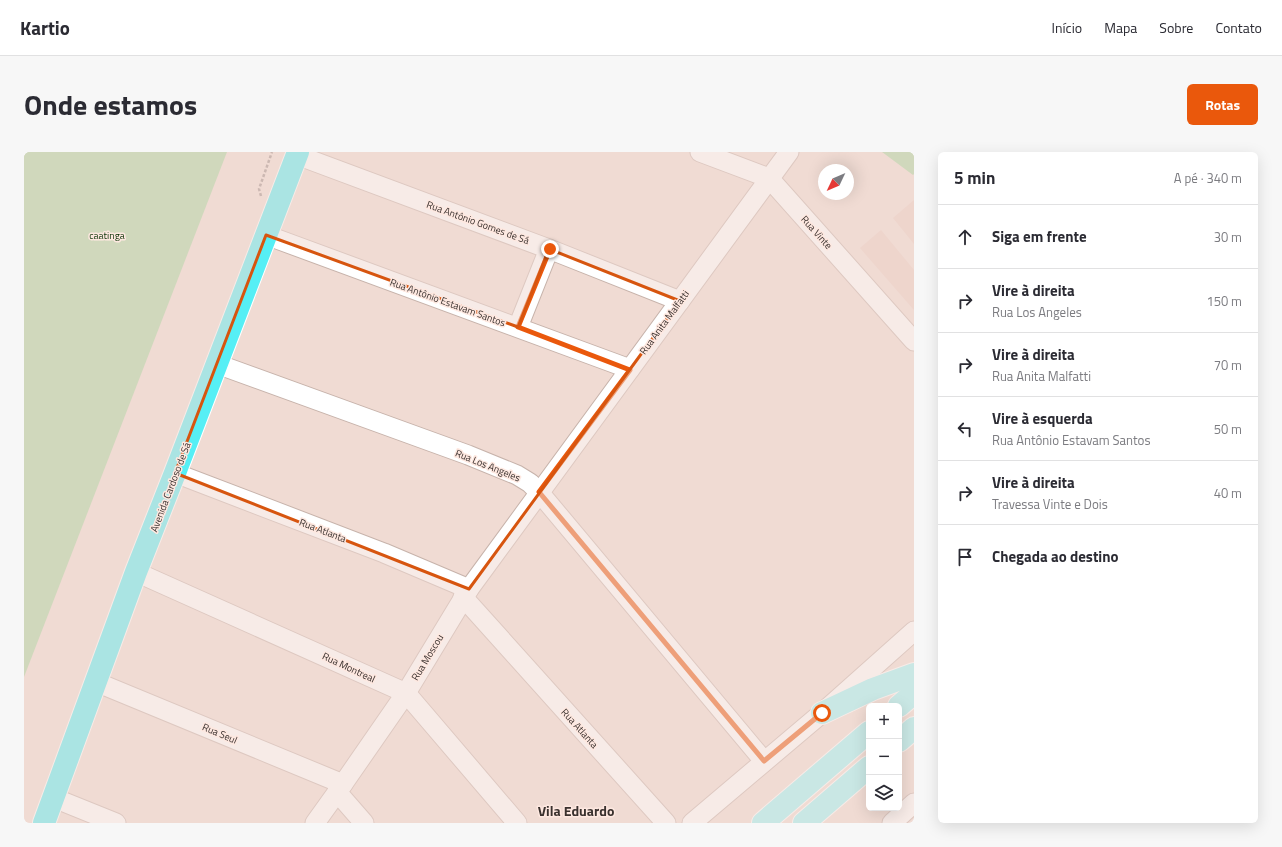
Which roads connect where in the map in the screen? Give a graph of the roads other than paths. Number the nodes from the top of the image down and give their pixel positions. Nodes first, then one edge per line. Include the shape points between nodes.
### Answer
1 (700, 152) edge
2 (789, 152) edge
3 (297, 154) edge
4 (769, 178) junction
5 (266, 235) junction
6 (550, 249) junction
7 (680, 301) junction
8 (518, 327) junction
9 (914, 341) edge
10 (217, 364) junction
11 (630, 370) junction
12 (175, 473) junction
13 (539, 492) junction
14 (136, 572) junction
15 (466, 593) junction
16 (914, 631) edge
17 (914, 674) edge
18 (96, 682) junction
19 (406, 693) junction
20 (914, 693) edge
21 (902, 703) edge
22 (822, 713) junction
23 (914, 728) edge
24 (866, 735) edge
25 (901, 739) edge
26 (764, 761) junction
27 (866, 770) edge
28 (340, 788) junction
29 (54, 798) junction
30 (914, 803) edge
31 (44, 823) edge
32 (116, 823) edge
33 (315, 823) edge
34 (364, 823) edge
35 (517, 823) edge
36 (666, 823) edge
37 (692, 823) edge
38 (763, 823) edge
39 (804, 823) edge
40 (892, 823) edge

1 - 4 street, Rua Vinte
2 - 4 street, Rua Anita Malfatti
3 - 5 highway, Avenida Cardoso de Sá
3 - 6 street, Rua Antônio Gomes de Sá
4 - 7 street, Rua Anita Malfatti
4 - 9 street, Rua Vinte
5 - 8 street, Rua Antônio Estavam Santos
5 - 10 highway, Avenida Cardoso de Sá
6 - 7 street, Rua Antônio Gomes de Sá
6 - 8 street
7 - 11 street, Rua Anita Malfatti
8 - 11 street, Rua Antônio Estavam Santos
10 - 12 highway, Avenida Cardoso de Sá
10 - 13 street, Rua Los Angeles via 510,472 530,483
11 - 13 street, Rua Anita Malfatti
12 - 14 highway, Avenida Cardoso de Sá
12 - 15 street, Rua Atlanta via 384,553
13 - 15 street, Rua Moscou
13 - 26 street, Rua Los Angeles
14 - 18 highway, Avenida Cardoso de Sá
14 - 19 street, Rua Montreal
15 - 19 street, Rua Moscou
15 - 36 street, Rua Atlanta
16 - 22 street
17 - 22 main road via 873,689
18 - 28 street, Rua Seul
18 - 29 highway, Avenida Cardoso de Sá
19 - 28 street, Rua Moscou
19 - 35 street, Rua Montreal
20 - 21 main road
22 - 26 street
23 - 25 main road
24 - 38 main road
26 - 37 street
27 - 39 main road
28 - 33 street, Rua Moscou
28 - 34 street, Rua Seul
29 - 31 highway, Avenida Cardoso de Sá
29 - 32 street
30 - 40 street

